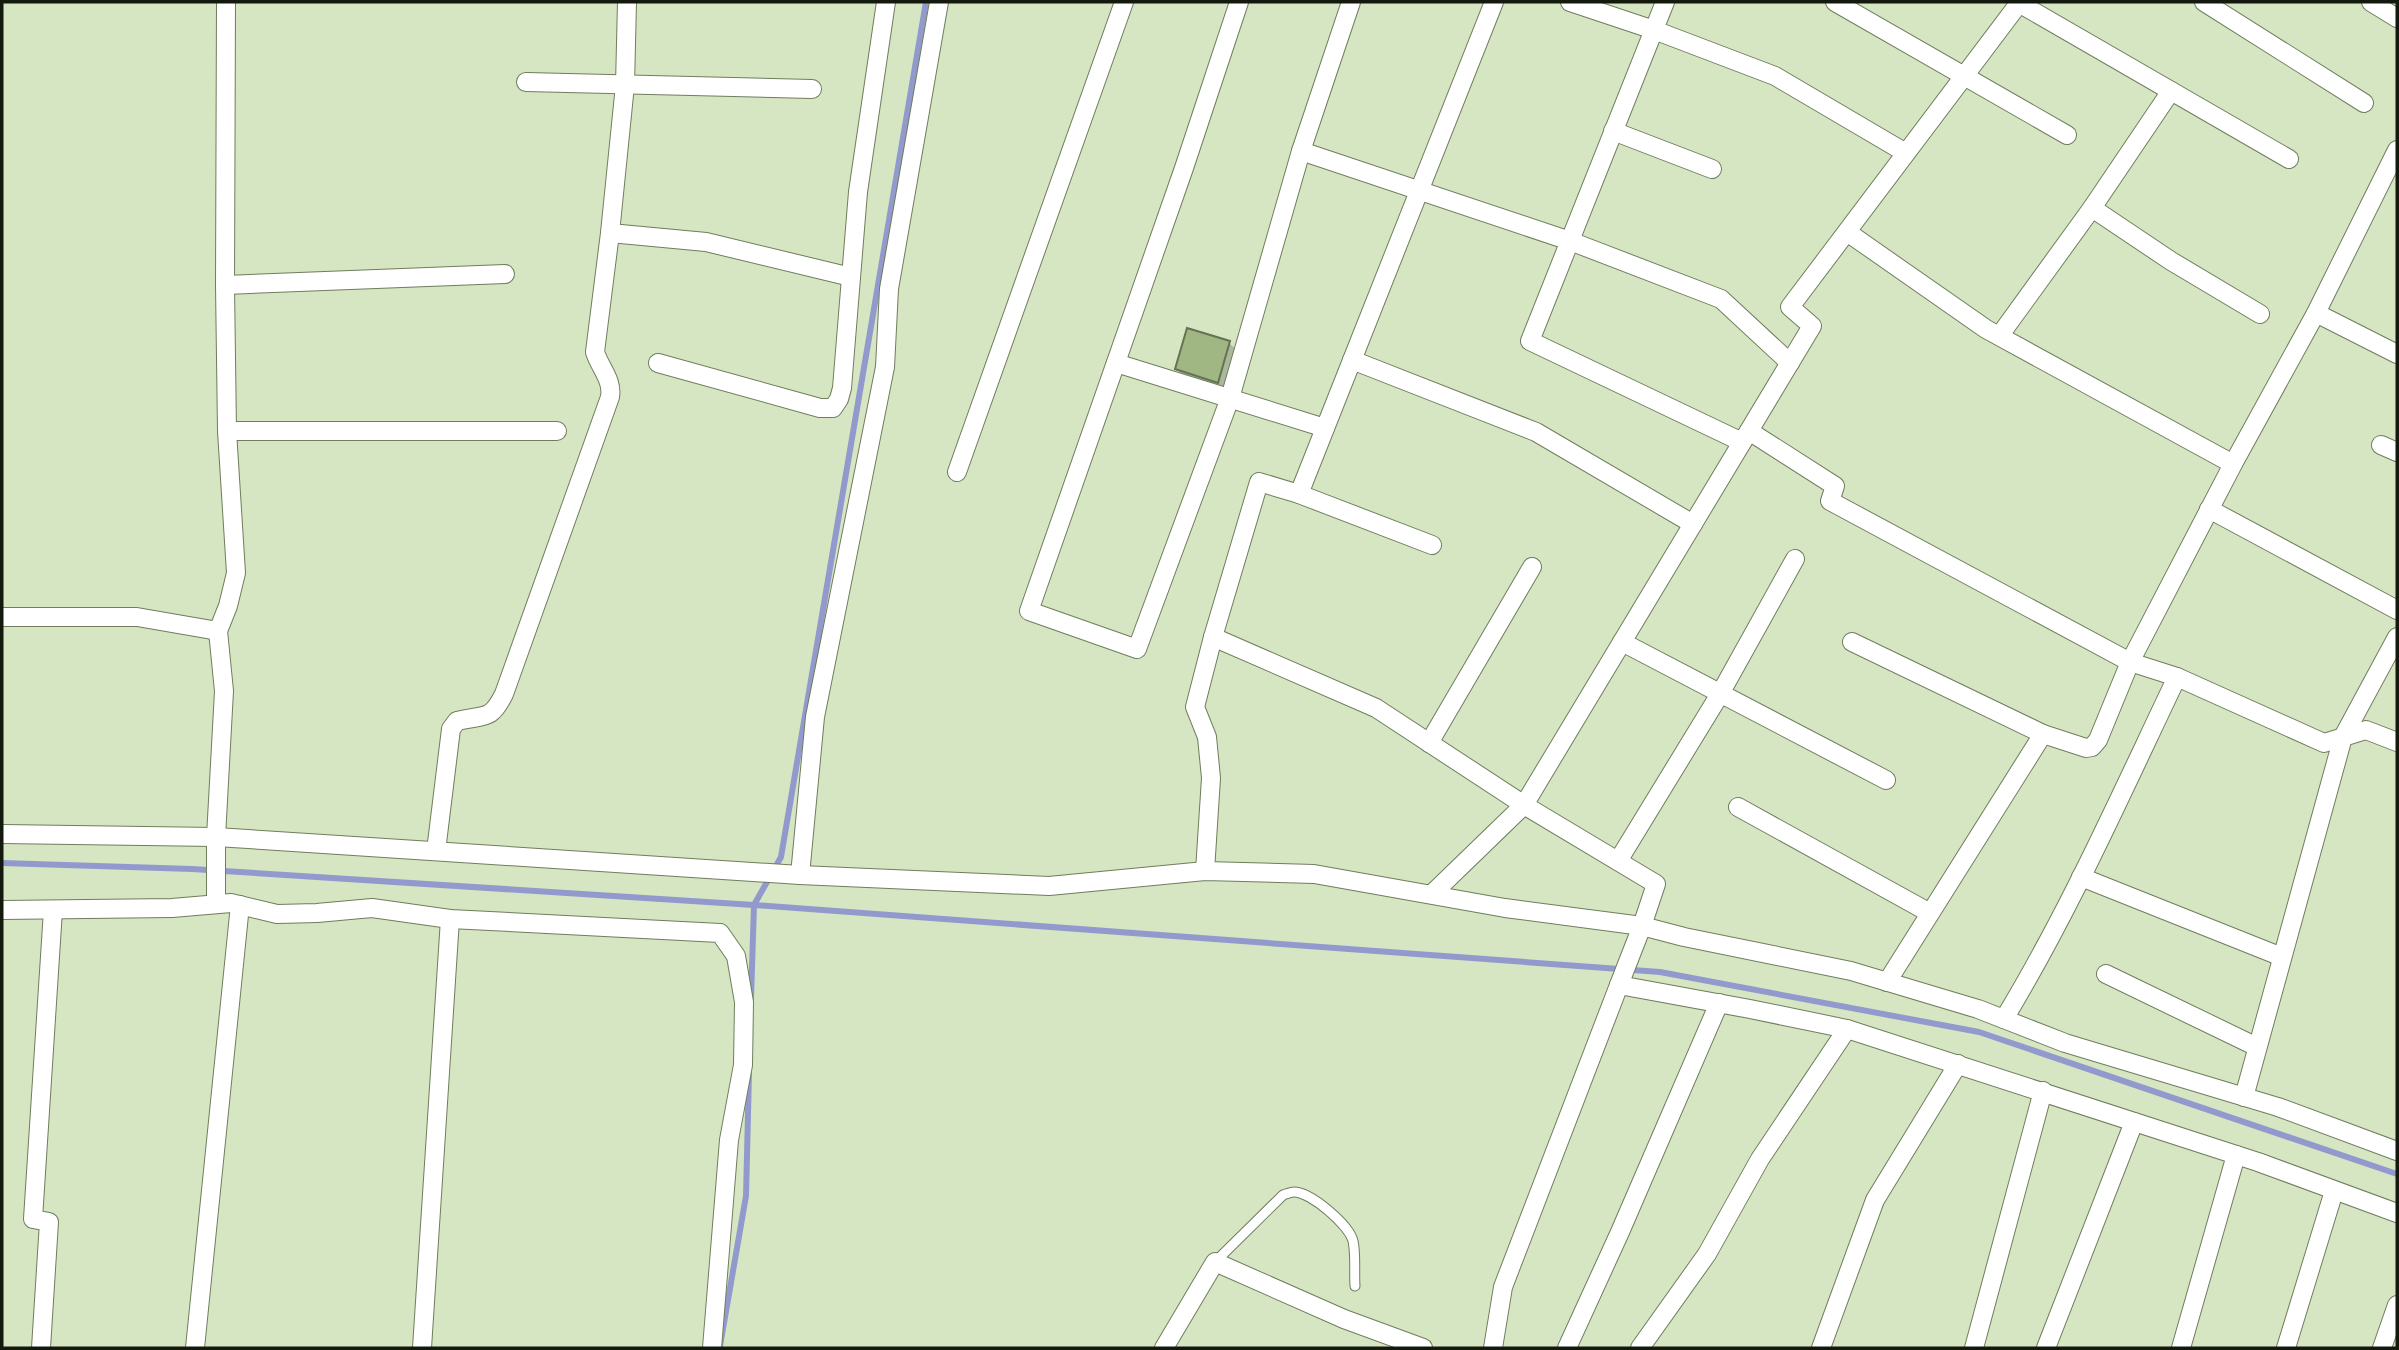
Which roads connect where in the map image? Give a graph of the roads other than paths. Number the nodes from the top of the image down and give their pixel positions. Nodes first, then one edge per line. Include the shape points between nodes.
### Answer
1 (226, 2) edge
2 (627, 2) edge
3 (886, 2) edge
4 (939, 2) edge
5 (1124, 2) edge
6 (1239, 2) edge
7 (1351, 2) edge
8 (1494, 2) edge
9 (1570, 2) edge
10 (1665, 2) edge
11 (1835, 2) edge
12 (2019, 2) edge
13 (2204, 2) edge
14 (2371, 2) edge
15 (2397, 18) edge
16 (1654, 30) junction
17 (1964, 77) junction
18 (526, 82) dead end
19 (625, 85) junction
20 (812, 89) dead end
21 (2171, 91) junction
22 (2364, 103) dead end
23 (1614, 131) junction
24 (2067, 135) dead end
25 (2397, 150) edge
26 (1301, 151) junction
27 (1906, 153) junction
28 (2289, 159) dead end
29 (1712, 169) dead end
30 (1421, 191) junction
31 (2092, 208) junction
32 (1847, 232) junction
33 (610, 233) junction
34 (1570, 241) junction
35 (505, 274) dead end
36 (851, 277) junction
37 (225, 285) junction
38 (2316, 313) junction
39 (2260, 314) dead end
40 (2000, 335) junction
41 (2397, 354) edge
42 (1352, 360) junction
43 (658, 363) dead end
44 (1116, 363) junction
45 (1790, 363) junction
46 (1230, 398) junction
47 (1325, 428) junction
48 (227, 431) junction
49 (557, 431) dead end
50 (1746, 437) junction
51 (2233, 464) junction
52 (957, 472) dead end
53 (1299, 494) junction
54 (2209, 509) junction
55 (1693, 524) junction
56 (1432, 545) dead end
57 (1795, 559) dead end
58 (1532, 567) dead end
59 (2397, 610) edge
60 (2, 617) edge
61 (218, 631) junction
62 (1213, 636) junction
63 (2397, 639) edge
64 (1622, 642) junction
65 (1852, 642) dead end
66 (2130, 662) junction
67 (2177, 677) junction
68 (1720, 694) junction
69 (2043, 734) junction
70 (2343, 737) junction
71 (2397, 742) edge
72 (1429, 743) junction
73 (1886, 780) dead end
74 (1524, 805) junction
75 (1738, 807) dead end
76 (2, 834) edge
77 (216, 837) junction
78 (436, 851) junction
79 (1618, 861) junction
80 (1205, 871) junction
81 (800, 876) junction
82 (2081, 877) junction
83 (1432, 894) junction
84 (217, 900) junction
85 (240, 905) junction
86 (53, 909) junction
87 (2, 910) edge
88 (1930, 913) junction
89 (450, 919) junction
90 (1638, 934) junction
91 (2282, 957) junction
92 (2106, 974) dead end
93 (1620, 981) junction
94 (1887, 982) junction
95 (1719, 1003) junction
96 (2004, 1019) junction
97 (1847, 1029) junction
98 (2258, 1047) junction
99 (1958, 1063) junction
100 (2043, 1091) junction
101 (2244, 1097) junction
102 (2134, 1122) junction
103 (2397, 1152) edge
104 (2236, 1155) junction
105 (2334, 1191) junction
106 (2397, 1213) edge
107 (1215, 1262) junction
108 (1355, 1286) dead end
109 (2397, 1305) edge
110 (41, 1348) edge
111 (195, 1348) edge
112 (422, 1348) edge
113 (712, 1348) edge
114 (1164, 1348) edge
115 (1423, 1348) edge
116 (1493, 1348) edge
117 (1567, 1348) edge
118 (1640, 1348) edge
119 (1821, 1348) edge
120 (1974, 1348) edge
121 (2046, 1348) edge
122 (2181, 1348) edge
123 (2286, 1348) edge
124 (2382, 1348) edge

1 - 37 street
2 - 19 street
3 - 36 street via 858,192
4 - 81 street via 888,289 885,367 815,717
5 - 52 street
6 - 44 street
7 - 26 street
8 - 30 street
9 - 16 street
10 - 16 street
11 - 17 street
12 - 17 street
12 - 21 street
13 - 22 street
14 - 15 street
16 - 23 street
16 - 27 street via 1775,76
17 - 24 street
17 - 27 street
18 - 19 street
19 - 20 street
19 - 33 street
21 - 28 street
21 - 31 street
23 - 29 street
23 - 34 street
25 - 38 street
26 - 30 street
26 - 46 street
27 - 32 street
30 - 34 street
30 - 42 street
31 - 39 street
31 - 40 street
32 - 40 street
32 - 45 street via 1790,307 1812,326
33 - 36 street via 706,242
33 - 78 street via 596,352 610,381 610,397 504,694 491,715 457,721 451,729
34 - 45 street via 1721,299
34 - 50 street via 1530,341
35 - 37 street
36 - 43 street via 842,388 833,408 800,404
37 - 48 street
38 - 41 street
38 - 51 street
40 - 51 street
42 - 47 street
42 - 55 street via 1536,432
44 - 46 street
44 - 46 street via 1029,611 1137,649
45 - 50 street
46 - 47 street
47 - 53 street
48 - 49 street
48 - 61 street via 236,573
50 - 55 street
50 - 66 street via 1835,485 1830,501
51 - 54 street
53 - 56 street
53 - 62 street via 1259,482
54 - 59 street
54 - 66 street
55 - 64 street
57 - 68 street
58 - 72 street
60 - 61 street via 137,617
61 - 77 street via 224,691
62 - 72 street via 1376,709
62 - 80 street via 1195,707 1207,737 1211,778
63 - 70 street
64 - 68 street
64 - 74 street
65 - 69 street
66 - 67 street
66 - 69 street via 2092,747
67 - 70 street via 2324,743
67 - 82 street
68 - 73 street
68 - 79 street
69 - 88 street
70 - 71 street via 2366,730
70 - 91 street
72 - 74 street
74 - 79 street
74 - 83 street
75 - 88 street
76 - 77 street
77 - 78 street
77 - 84 street
78 - 81 street
79 - 90 street via 1656,884
80 - 81 street via 1049,886
80 - 83 street via 1314,874
82 - 91 street
82 - 96 street
83 - 90 street
84 - 85 street
84 - 86 street via 172,908
85 - 89 street via 276,914 372,908
85 - 111 street
86 - 87 street
86 - 110 street via 33,1219 49,1222
88 - 94 street
89 - 112 street
89 - 113 street via 720,933 736,956 744,1002 743,1065 729,1140
90 - 93 street
90 - 94 street via 1684,937
91 - 98 street
92 - 98 street
93 - 95 street
93 - 116 street via 1503,1287
94 - 96 street
95 - 97 street
95 - 117 street
96 - 101 street via 2065,1043
97 - 99 street
97 - 118 street via 1760,1159 1707,1254
98 - 101 street
99 - 100 street
99 - 119 street via 1875,1200
100 - 102 street
100 - 120 street
101 - 103 street
102 - 104 street
102 - 121 street
104 - 105 street
104 - 122 street
105 - 106 street
105 - 123 street
107 - 108 lane via 1269,1207 1293,1191 1324,1206 1349,1233
107 - 114 street
107 - 115 street
109 - 124 street

